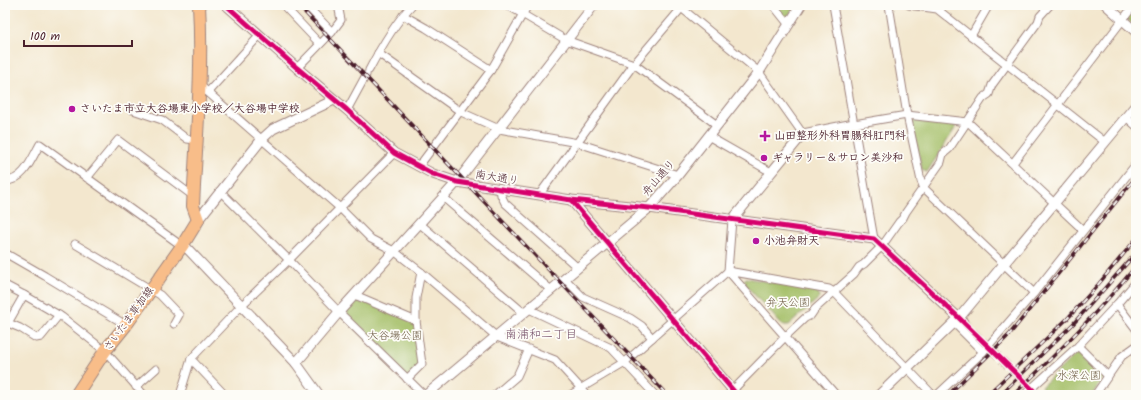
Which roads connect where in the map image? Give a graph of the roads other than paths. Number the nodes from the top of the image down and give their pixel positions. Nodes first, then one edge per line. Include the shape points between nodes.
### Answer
1 (199, 5) edge
2 (226, 5) edge
3 (283, 5) edge
4 (306, 5) edge
5 (338, 5) edge
6 (412, 5) edge
7 (507, 5) edge
8 (528, 5) edge
9 (594, 5) edge
10 (773, 5) edge
11 (801, 5) edge
12 (833, 5) edge
13 (889, 5) edge
14 (909, 5) edge
15 (989, 5) edge
16 (1050, 5) edge
17 (1106, 5) edge
18 (1134, 5) edge
19 (681, 6) edge
20 (938, 7) edge
21 (523, 14) junction
22 (403, 15) junction
23 (1123, 19) junction
24 (789, 25) junction
25 (332, 32) junction
26 (1136, 32) edge
27 (260, 35) junction
28 (972, 36) junction
29 (566, 40) junction
30 (319, 43) junction
31 (378, 53) junction
32 (634, 64) junction
33 (1007, 65) junction
34 (297, 68) junction
35 (491, 70) junction
36 (759, 72) junction
37 (204, 89) junction
38 (334, 100) junction
39 (1058, 105) junction
40 (1136, 105) edge
41 (133, 110) dead end
42 (347, 110) junction
43 (460, 112) junction
44 (907, 115) junction
45 (1126, 118) junction
46 (968, 122) junction
47 (854, 124) junction
48 (717, 125) junction
49 (1136, 126) edge
50 (499, 128) junction
51 (803, 134) junction
52 (708, 136) junction
53 (262, 139) junction
54 (196, 140) junction
55 (1105, 142) junction
56 (578, 143) junction
57 (394, 153) junction
58 (1013, 162) junction
59 (1136, 164) edge
60 (417, 166) junction
61 (771, 172) junction
62 (678, 176) junction
63 (87, 178) junction
64 (7, 181) edge
65 (457, 182) junction
66 (923, 186) junction
67 (500, 188) junction
68 (5, 189) edge
69 (220, 191) junction
70 (539, 195) junction
71 (193, 196) junction
72 (443, 197) junction
73 (571, 200) junction
74 (1054, 203) junction
75 (340, 208) junction
76 (649, 208) junction
77 (198, 220) junction
78 (732, 220) junction
79 (419, 223) junction
80 (1083, 230) junction
81 (874, 238) junction
82 (608, 242) junction
83 (74, 244) dead end
84 (183, 245) junction
85 (882, 246) junction
86 (394, 251) junction
87 (5, 253) edge
88 (289, 260) junction
89 (1004, 264) junction
90 (578, 268) junction
91 (421, 272) junction
92 (728, 272) junction
93 (566, 279) junction
94 (1136, 282) edge
95 (5, 285) edge
96 (151, 290) junction
97 (551, 290) junction
98 (834, 292) junction
99 (1034, 293) junction
100 (24, 295) junction
101 (355, 295) junction
102 (1117, 304) junction
103 (241, 306) junction
104 (527, 311) junction
105 (339, 312) junction
106 (59, 315) junction
107 (674, 319) junction
108 (416, 321) junction
109 (959, 321) junction
110 (6, 324) edge
111 (174, 324) dead end
112 (126, 325) junction
113 (1136, 328) edge
114 (786, 336) junction
115 (497, 337) junction
116 (652, 338) junction
117 (1078, 346) junction
118 (1136, 346) edge
119 (529, 349) junction
120 (106, 351) junction
121 (983, 352) junction
122 (191, 359) junction
123 (625, 362) junction
124 (296, 363) junction
125 (907, 368) junction
126 (156, 369) dead end
127 (1108, 376) junction
128 (407, 379) junction
129 (136, 386) junction
130 (581, 388) junction
131 (78, 394) edge
132 (733, 394) edge
133 (1027, 394) edge
134 (1097, 394) edge
135 (144, 395) edge
136 (180, 395) edge
137 (224, 395) edge
138 (319, 395) edge
139 (425, 395) edge
140 (495, 395) edge
141 (570, 395) edge
142 (587, 395) edge
143 (655, 395) edge
144 (836, 395) edge
145 (879, 395) edge
146 (933, 395) edge
147 (937, 395) edge

1 - 37 main road
2 - 27 street, 南大通り
3 - 30 street
4 - 25 street
5 - 25 street via 342,20
6 - 22 street
7 - 21 street
8 - 21 street
9 - 29 street
10 - 24 street
11 - 24 street, 舟山通り
12 - 47 street
13 - 44 street
14 - 20 street
15 - 28 street
16 - 33 street
17 - 23 street
18 - 23 street
19 - 32 street
19 - 36 street
20 - 28 street
21 - 29 street
21 - 35 street
22 - 31 street
22 - 35 street
23 - 26 street
23 - 39 street
24 - 36 street, 舟山通り
25 - 30 street
27 - 34 street, 南大通り
27 - 37 street
28 - 33 street
29 - 32 street
29 - 50 street
30 - 34 street
31 - 42 street
31 - 43 street
32 - 48 street
32 - 56 street
33 - 39 street
33 - 46 street
34 - 38 street, 南大通り
35 - 43 street
36 - 48 street, 舟山通り
36 - 51 street
37 - 53 street
37 - 54 main road
38 - 42 street, 南大通り
38 - 53 street via 273,129
39 - 55 street
39 - 58 street
40 - 45 street
41 - 54 street via 162,120 187,139
42 - 57 street, 南大通り
43 - 50 street
43 - 60 street
44 - 46 street
44 - 47 street
44 - 66 street
45 - 49 street
45 - 55 street
46 - 58 street
46 - 66 street via 943,154
47 - 51 street
47 - 81 street
48 - 52 street, 舟山通り
50 - 56 street
50 - 65 street
51 - 61 street
52 - 61 street
52 - 62 street, 舟山通り
53 - 69 street
53 - 75 street
54 - 71 main road
55 - 74 street
56 - 62 street
56 - 70 street
57 - 60 street, 南大通り
57 - 75 street
58 - 74 street
59 - 80 street
60 - 65 street, 南大通り
61 - 78 street
62 - 76 street, 舟山通り
63 - 64 street via 40,144 24,173
63 - 71 street via 118,140
63 - 84 street
64 - 68 street
65 - 67 street, 南大通り
65 - 72 street
66 - 85 street via 904,218
66 - 89 street
67 - 70 street, 南大通り
67 - 90 street via 505,203
69 - 77 street
69 - 88 street
70 - 73 street, 南大通り
71 - 77 main road via 193,206
72 - 79 street
72 - 97 street
73 - 76 street, 南大通り
73 - 82 street
74 - 80 street
74 - 89 street
75 - 86 street via 371,239
75 - 88 street
76 - 78 street, 南大通り
76 - 82 street, 舟山通り
77 - 84 main road, さいたま草加線
78 - 81 street, 南大通り
78 - 92 street
79 - 86 street
79 - 104 street
80 - 99 street
81 - 85 street
82 - 90 street, 舟山通り
82 - 107 street
83 - 96 street
84 - 96 main road, さいたま草加線
84 - 103 street
85 - 98 street
85 - 109 street
86 - 91 street
86 - 101 street
87 - 112 street
88 - 103 street
88 - 105 street
89 - 99 street
89 - 109 street
90 - 93 street, 舟山通り
91 - 108 street via 416,298
91 - 115 street
92 - 98 street via 829,289
92 - 107 street
92 - 114 street
93 - 97 street, 舟山通り
93 - 116 street via 583,297 630,318 642,326
94 - 102 street
95 - 100 street
96 - 111 street via 160,295 179,315
96 - 112 main road, さいたま草加線
97 - 104 street, 舟山通り
98 - 114 street
98 - 125 street
99 - 121 street
100 - 106 street
100 - 110 street
101 - 105 street
101 - 108 street
102 - 113 street
102 - 117 street
103 - 122 street
103 - 124 street
104 - 115 street, 舟山通り
104 - 123 street via 611,348
105 - 124 street
105 - 128 street
106 - 110 street via 41,337 36,338 20,328
106 - 120 street
107 - 116 street
107 - 132 street
108 - 128 street via 422,364
109 - 121 street
109 - 125 street
112 - 120 main road, さいたま草加線
114 - 132 street
114 - 144 street
115 - 119 street
115 - 139 street, 舟山通り
116 - 123 street
117 - 127 street
117 - 133 street
118 - 127 street via 1122,356
119 - 130 street via 555,360
119 - 140 street via 517,376
120 - 129 street
120 - 131 main road, さいたま草加線
121 - 147 street
122 - 136 street
122 - 137 street
123 - 130 street
123 - 143 street
124 - 138 street
125 - 145 street
125 - 146 street
126 - 129 street
127 - 134 street
128 - 139 street
129 - 135 street
130 - 141 street
130 - 142 street

